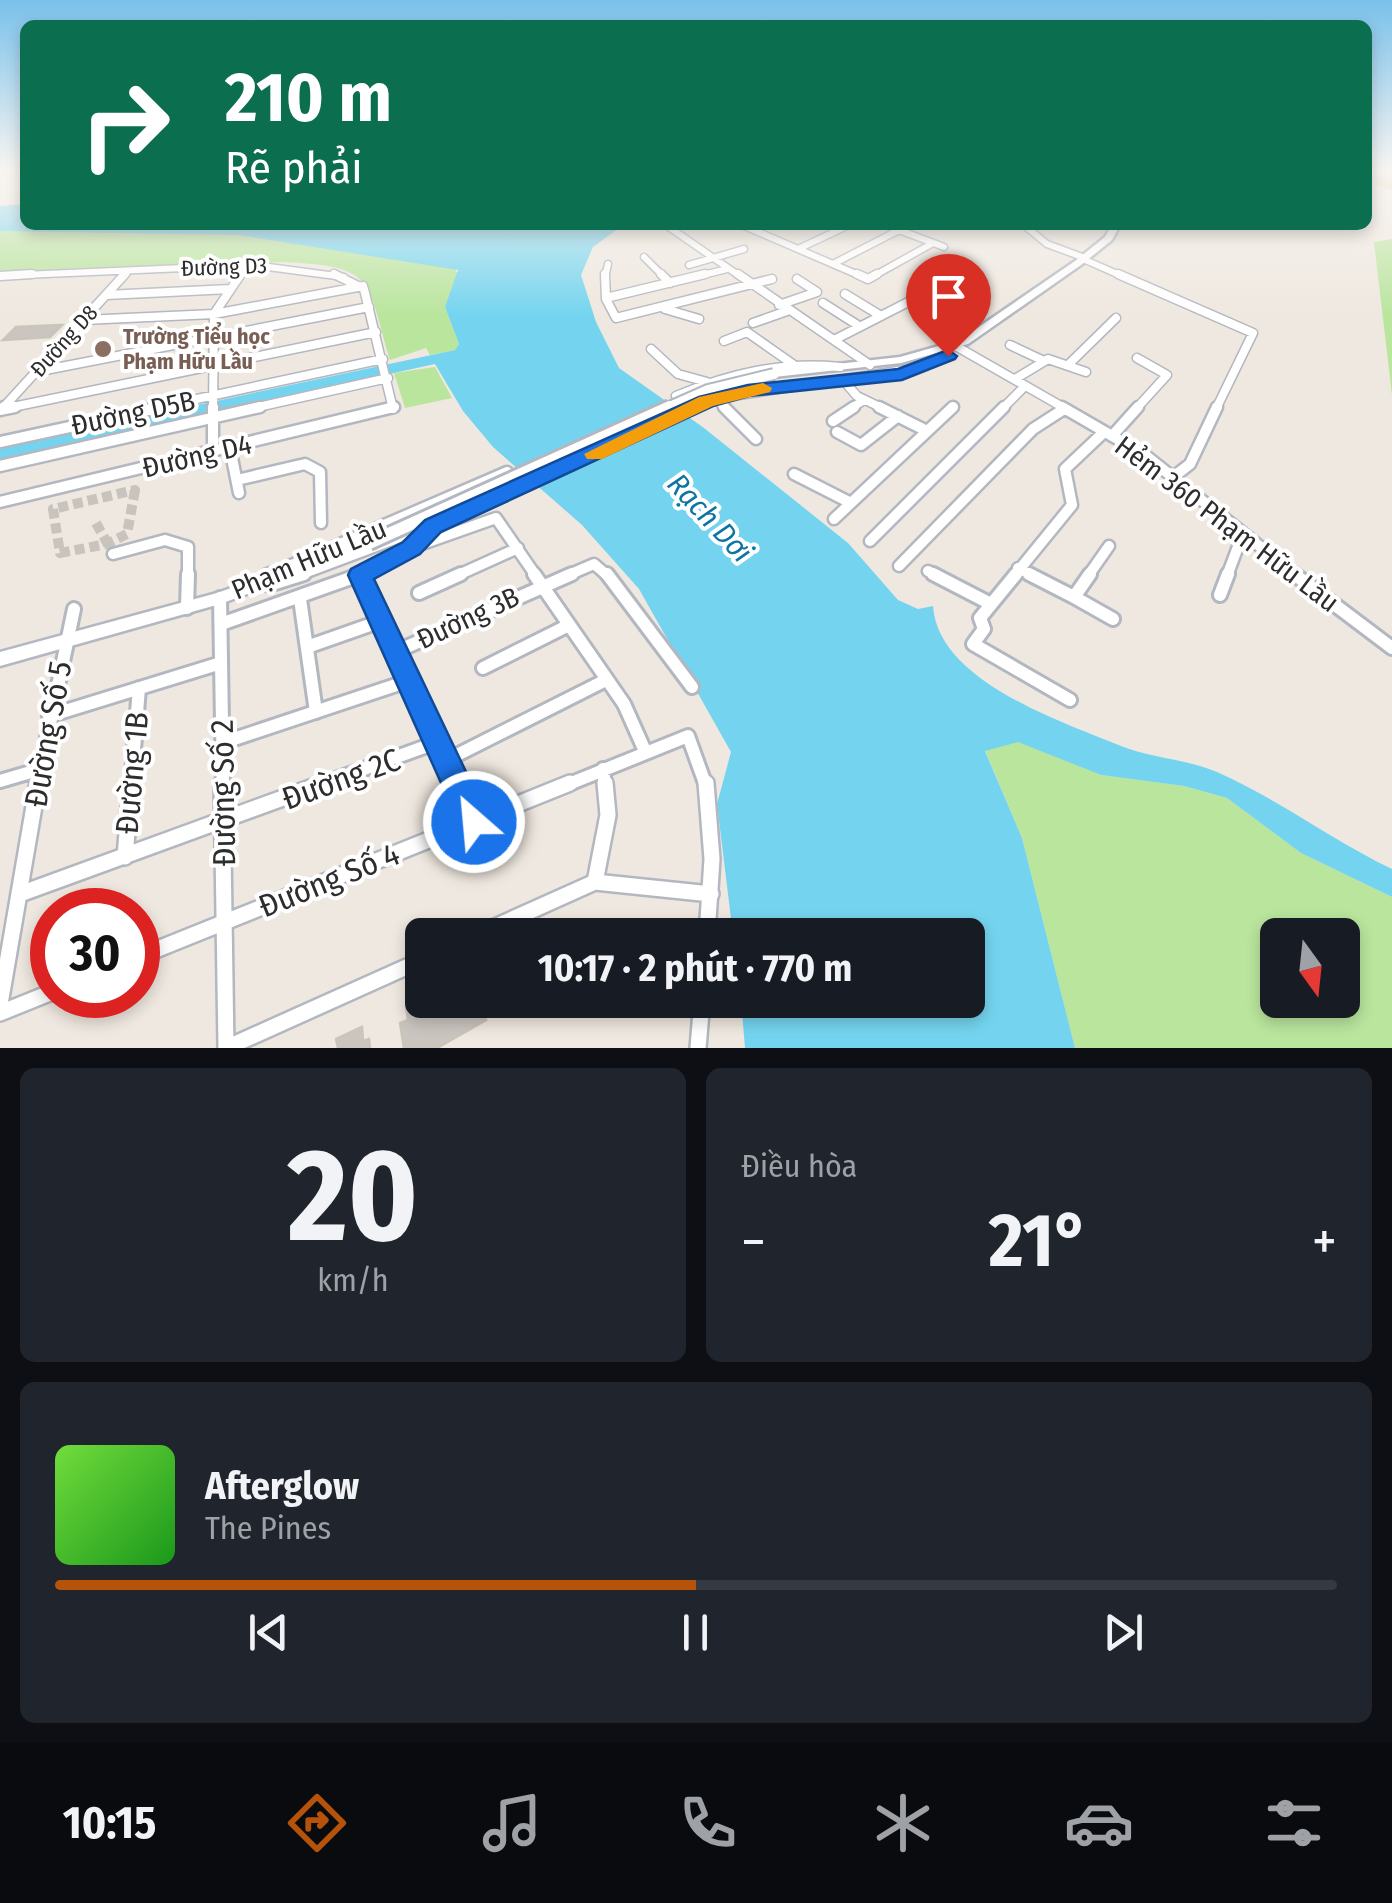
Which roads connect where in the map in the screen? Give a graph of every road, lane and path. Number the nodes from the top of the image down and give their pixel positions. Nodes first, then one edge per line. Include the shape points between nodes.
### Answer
1 (677, 230) edge
2 (754, 230) edge
3 (838, 230) edge
4 (899, 230) joint
5 (1030, 230) edge
6 (1114, 230) edge
7 (933, 243) junction
8 (944, 247) dead end
9 (744, 249) dead end
10 (798, 249) junction
11 (644, 257) dead end
12 (1084, 258) junction
13 (713, 260) junction
14 (608, 264) dead end
15 (833, 264) junction
16 (690, 265) dead end
17 (247, 266) junction
18 (726, 269) junction
19 (128, 271) junction
20 (0, 276) edge
21 (772, 279) dead end
22 (797, 279) dead end
23 (670, 282) junction
24 (363, 286) junction
25 (752, 286) junction
26 (230, 289) junction
27 (845, 294) dead end
28 (106, 295) junction
29 (920, 296) dead end
30 (606, 298) junction
31 (822, 303) dead end
32 (369, 307) junction
33 (664, 308) junction
34 (783, 308) junction
35 (214, 314) junction
36 (881, 316) junction
37 (1116, 318) dead end
38 (698, 319) dead end
39 (83, 320) junction
40 (753, 324) dead end
41 (859, 326) junction
42 (376, 332) junction
43 (213, 338) junction
44 (834, 340) junction
45 (724, 341) dead end
46 (954, 346) junction
47 (1010, 346) dead end
48 (651, 349) dead end
49 (1136, 358) dead end
50 (384, 360) junction
51 (1044, 361) junction
52 (870, 365) junction
53 (1068, 365) junction
54 (213, 366) junction
55 (795, 366) junction
56 (844, 367) junction
57 (35, 372) junction
58 (1086, 372) dead end
59 (388, 376) junction
60 (844, 380) junction
61 (709, 382) junction
62 (1020, 382) junction
63 (748, 390) junction
64 (676, 396) dead end
65 (212, 397) junction
66 (711, 400) junction
67 (864, 400) junction
68 (953, 407) dead end
69 (1064, 409) junction
70 (0, 411) edge
71 (212, 415) junction
72 (898, 416) junction
73 (928, 431) junction
74 (1108, 434) junction
75 (756, 439) dead end
76 (0, 442) edge
77 (230, 448) junction
78 (213, 452) junction
79 (0, 466) edge
80 (507, 472) dead end
81 (794, 474) dead end
82 (1172, 478) junction
83 (237, 480) junction
84 (469, 489) junction
85 (239, 493) dead end
86 (0, 502) edge
87 (852, 503) junction
88 (486, 505) junction
89 (834, 519) dead end
90 (321, 524) dead end
91 (433, 526) junction
92 (1242, 536) junction
93 (870, 541) dead end
94 (1110, 546) dead end
95 (411, 548) junction
96 (518, 548) junction
97 (113, 554) tunnel mouth
98 (899, 566) dead end
99 (1018, 568) junction
100 (928, 571) dead end
101 (360, 575) junction
102 (542, 584) junction
103 (419, 593) dead end
104 (1220, 595) dead end
105 (1074, 597) junction
106 (220, 598) junction
107 (300, 599) junction
108 (991, 604) junction
109 (187, 608) junction
110 (74, 610) dead end
111 (1113, 619) dead end
112 (380, 621) junction
113 (221, 624) junction
114 (569, 625) junction
115 (64, 642) junction
116 (307, 648) junction
117 (1392, 648) edge
118 (394, 652) junction
119 (0, 659) edge
120 (221, 663) junction
121 (483, 668) dead end
122 (606, 680) junction
123 (408, 681) junction
124 (692, 687) dead end
125 (140, 688) junction
126 (1070, 700) dead end
127 (316, 712) junction
128 (49, 716) junction
129 (222, 742) junction
130 (436, 744) junction
131 (645, 751) junction
132 (443, 762) junction
133 (41, 769) junction
134 (603, 770) junction
135 (0, 782) edge
136 (223, 822) junction
137 (474, 822) junction
138 (125, 857) junction
139 (595, 882) junction
140 (20, 894) junction
141 (711, 894) junction
142 (515, 918) edge
143 (709, 918) edge
144 (224, 922) junction
145 (160, 948) edge
146 (405, 968) edge
147 (30, 1001) edge
148 (0, 1004) edge
149 (0, 1013) edge
150 (700, 1018) edge
151 (226, 1048) edge
152 (698, 1048) edge

1 - 13 street
2 - 10 street
3 - 10 street
4 - 7 street
4 - 15 street
5 - 12 street
6 - 12 main road
7 - 8 street
7 - 15 street via 868,279
9 - 13 street
10 - 15 street
11 - 23 street
12 - 46 main road
12 - 82 street via 1253,333 1190,464
13 - 16 street
13 - 18 street
14 - 30 street
17 - 19 street, Đường D3
17 - 24 street, Đường D3 via 322,268
17 - 26 street
18 - 23 street
18 - 25 street
19 - 20 street, Đường D3
19 - 28 street, Đường D8
21 - 25 street
22 - 34 street via 817,292
23 - 30 street
24 - 32 street
24 - 35 street
25 - 33 street
25 - 34 street
26 - 28 street
26 - 35 street
27 - 36 street
28 - 39 street, Đường D8
29 - 36 street
30 - 33 street via 616,318
31 - 41 street
32 - 42 street
32 - 43 street
33 - 38 street
34 - 40 street
34 - 44 street
35 - 39 street
35 - 43 street
36 - 41 street
37 - 53 street
39 - 57 street, Đường D8
41 - 44 street
42 - 50 street
42 - 54 street
43 - 54 street
43 - 57 street
44 - 52 street
45 - 55 street via 747,332
46 - 52 main road
46 - 60 street via 928,366
46 - 62 street, Hẻm 360 Phạm Hữu Lầu
47 - 51 street
48 - 61 street via 678,374
49 - 74 street via 1167,375
50 - 59 street
50 - 65 street, Đường D5B
51 - 53 street
51 - 62 street
52 - 56 main road
53 - 58 street
54 - 65 street
54 - 70 street
55 - 56 street
55 - 61 street
56 - 106 main road, Phạm Hữu Lầu, bridge via 708,390 370,544
57 - 70 street, Đường D8
59 - 71 street
59 - 77 street, Đường D4 via 395,409
60 - 63 street
60 - 67 street
61 - 63 street
61 - 64 street
62 - 69 street, Hẻm 360 Phạm Hữu Lầu
62 - 93 street
63 - 66 street
65 - 71 street
65 - 76 street, Đường D5B
66 - 75 street
66 - 88 street, Phạm Hữu Lầu
67 - 72 street
67 - 72 street via 835,427 862,445
68 - 73 street
69 - 74 street, Hẻm 360 Phạm Hữu Lầu
69 - 98 street via 1033,429
71 - 78 street
71 - 79 street
72 - 73 street
73 - 87 street
74 - 82 street, Hẻm 360 Phạm Hữu Lầu
74 - 99 street via 1066,469 1072,505
77 - 78 street, Đường D4
77 - 83 street
78 - 86 street, Đường D4
80 - 84 street, Phạm Hữu Lầu
81 - 87 street
82 - 92 street, Hẻm 360 Phạm Hữu Lầu
83 - 85 street
83 - 90 street via 315,466
84 - 88 street
84 - 106 street, Phạm Hữu Lầu
87 - 89 street
88 - 91 street, Phạm Hữu Lầu
91 - 95 street
91 - 106 street, Phạm Hữu Lầu
92 - 104 street
92 - 117 street, Hẻm 360 Phạm Hữu Lầu
94 - 105 street
95 - 96 street via 496,518
95 - 101 street
96 - 102 street
96 - 103 street
97 - 109 street via 165,540 188,547
99 - 105 street
99 - 108 street
100 - 108 street
101 - 107 street
101 - 112 street
102 - 114 street
102 - 118 street, Đường 3B
102 - 124 street, Đường 3B via 600,567
105 - 111 street
106 - 109 main road, Phạm Hữu Lầu
106 - 113 street, Đường Số 2
107 - 113 street
107 - 116 street
108 - 126 street via 973,644
109 - 115 main road, Phạm Hữu Lầu
110 - 115 street, Đường Số 5
112 - 116 street
112 - 118 street
113 - 120 street, Đường Số 2
114 - 121 street
114 - 122 street
115 - 119 main road, Phạm Hữu Lầu
115 - 128 street, Đường Số 5
116 - 127 street
118 - 123 street
120 - 125 street
120 - 129 street, Đường Số 2
122 - 131 street
122 - 132 street
123 - 127 street
123 - 130 street
125 - 128 street
125 - 138 street, Đường 1B
127 - 129 street
128 - 133 street, Đường Số 5
129 - 136 street, Đường Số 2
130 - 132 street
130 - 136 street, Đường 2C
131 - 134 street, Đường Số 4
131 - 141 street, Đường Số 4 via 688,736 705,775
132 - 137 street
133 - 135 street, Đường Số 5
133 - 140 street, Đường Số 5
134 - 137 street, Đường Số 4
134 - 139 street via 608,815
136 - 138 street, Đường 2C
136 - 144 street, Đường Số 2
137 - 144 street, Đường Số 4
138 - 140 street, Đường 2C
139 - 141 street
139 - 142 street
140 - 148 street, Đường Số 5
141 - 143 street
144 - 145 street, Đường Số 4
144 - 151 street, Đường Số 2
146 - 151 street
147 - 149 street
150 - 152 street

